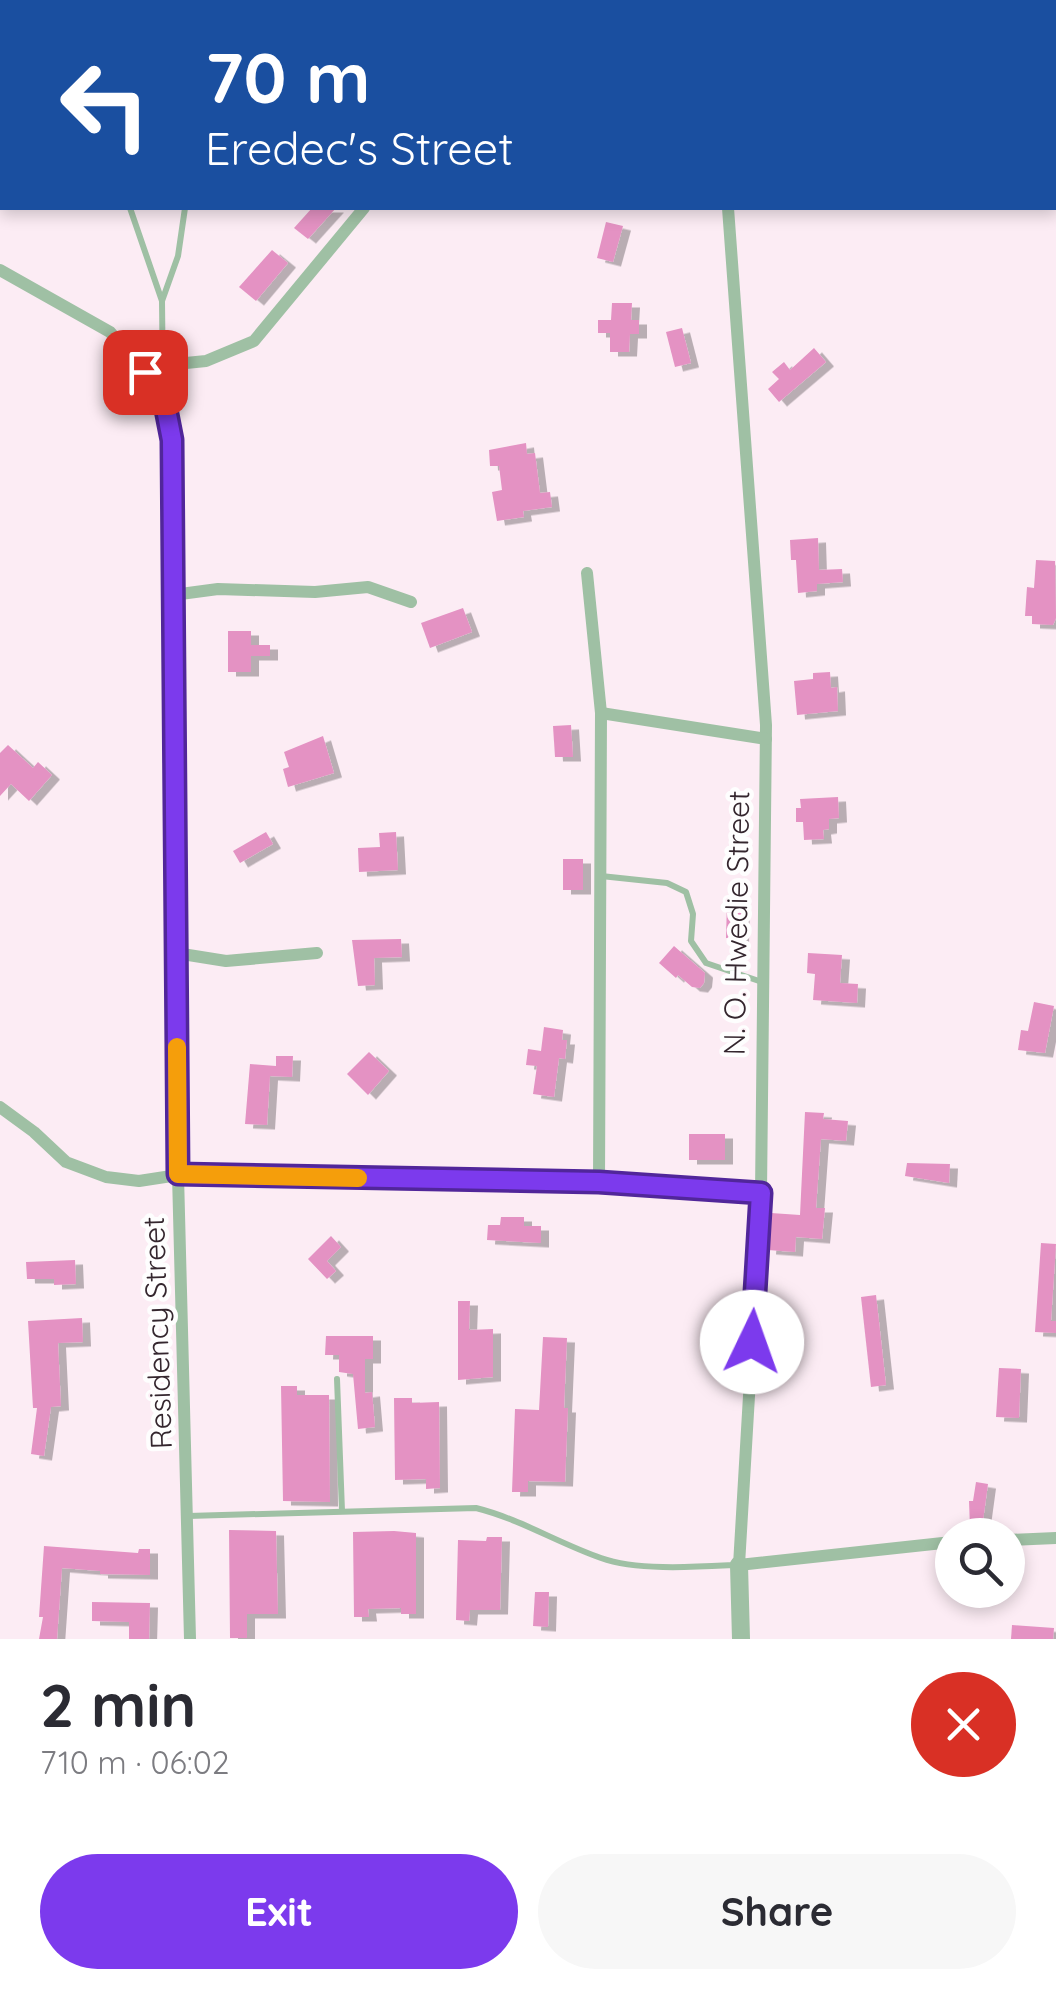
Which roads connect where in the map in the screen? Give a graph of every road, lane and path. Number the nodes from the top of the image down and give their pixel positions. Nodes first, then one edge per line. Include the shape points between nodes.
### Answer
1 (131, 210) edge
2 (186, 210) edge
3 (362, 210) edge
4 (728, 210) edge
5 (0, 270) edge
6 (162, 302) junction
7 (166, 366) junction
8 (163, 394) junction
9 (587, 573) dead end
10 (173, 595) junction
11 (410, 602) dead end
12 (601, 713) junction
13 (766, 739) junction
14 (600, 876) junction
15 (176, 953) junction
16 (317, 953) dead end
17 (763, 982) junction
18 (0, 1107) edge
19 (178, 1174) junction
20 (599, 1182) junction
21 (761, 1193) junction
22 (336, 1379) dead end
23 (342, 1512) junction
24 (187, 1516) junction
25 (1056, 1538) edge
26 (1025, 1539) edge
27 (935, 1544) edge
28 (739, 1565) junction
29 (190, 1639) edge
30 (741, 1639) edge

1 - 6 lane
2 - 6 lane
3 - 7 street via 254,340 206,361
4 - 13 street, N. O. Hwedie Street
5 - 8 street via 110,332
6 - 7 lane
7 - 8 lane
8 - 10 street, Residency Street via 172,440
9 - 12 street
10 - 11 street via 218,588 368,587
10 - 15 street, Residency Street
12 - 13 street
12 - 14 street
13 - 17 street, N. O. Hwedie Street
14 - 17 lane via 667,883 686,892 691,941 706,963
14 - 20 street
15 - 16 street via 226,961
15 - 19 street, Residency Street
17 - 21 street, N. O. Hwedie Street
18 - 19 street via 66,1162 139,1181
19 - 20 street
19 - 24 street, Residency Street
20 - 21 street
21 - 28 street, N. O. Hwedie Street
22 - 23 lane
23 - 24 lane
23 - 28 lane via 476,1508 604,1560 680,1568
24 - 29 street, Residency Street
25 - 26 street
27 - 28 street
28 - 30 street, N. O. Hwedie Street

